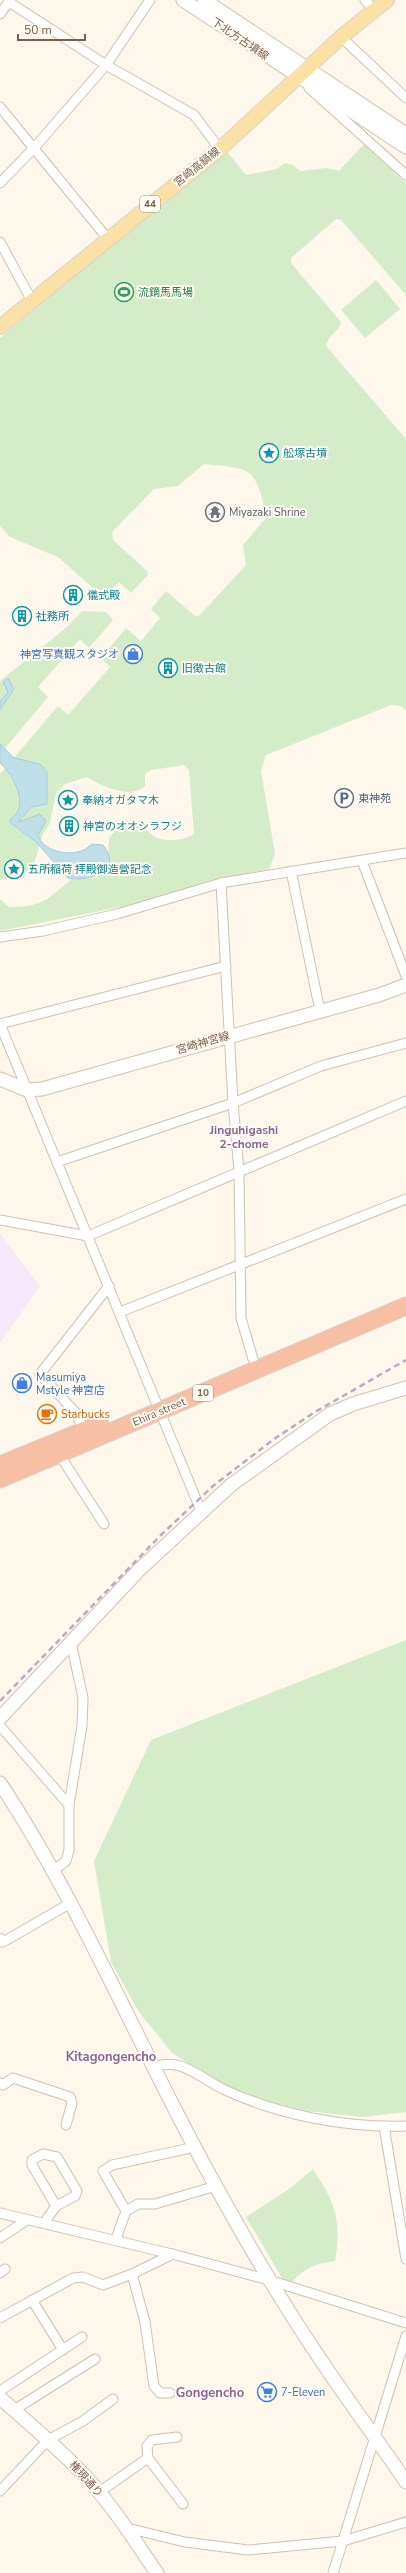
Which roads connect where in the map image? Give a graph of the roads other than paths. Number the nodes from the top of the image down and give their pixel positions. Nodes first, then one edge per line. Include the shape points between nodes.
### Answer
1 (150, 0) edge
2 (183, 0) edge
3 (204, 0) edge
4 (387, 0) edge
5 (9, 1) edge
6 (370, 5) edge
7 (0, 14) edge
8 (341, 37) junction
9 (106, 65) junction
10 (302, 73) junction
11 (406, 98) edge
12 (0, 107) edge
13 (406, 134) edge
14 (406, 147) edge
15 (34, 148) junction
16 (220, 149) junction
17 (406, 175) edge
18 (0, 184) edge
19 (108, 239) junction
20 (0, 242) edge
21 (32, 301) junction
22 (0, 327) edge
23 (406, 853) edge
24 (362, 861) junction
25 (291, 871) junction
26 (221, 883) junction
27 (0, 937) edge
28 (226, 966) junction
29 (406, 976) edge
30 (406, 984) edge
31 (320, 1011) junction
32 (0, 1024) edge
33 (230, 1035) junction
34 (406, 1043) edge
35 (0, 1079) edge
36 (27, 1090) junction
37 (406, 1101) edge
38 (233, 1103) junction
39 (57, 1162) junction
40 (239, 1171) junction
41 (406, 1199) edge
42 (0, 1220) edge
43 (88, 1236) junction
44 (242, 1264) junction
45 (109, 1286) junction
46 (406, 1293) edge
47 (406, 1306) edge
48 (120, 1312) junction
49 (253, 1359) junction
50 (406, 1388) edge
51 (159, 1406) junction
52 (84, 1430) junction
53 (59, 1454) junction
54 (0, 1466) edge
55 (0, 1479) edge
56 (201, 1511) junction
57 (104, 1524) dead end
58 (70, 1642) junction
59 (0, 1718) edge
60 (0, 1726) edge
61 (0, 1783) edge
62 (69, 1805) junction
63 (51, 1872) junction
64 (69, 1904) junction
65 (0, 1938) edge
66 (153, 2068) junction
67 (0, 2083) edge
68 (66, 2125) dead end
69 (384, 2126) junction
70 (406, 2126) edge
71 (194, 2147) junction
72 (216, 2186) junction
73 (56, 2206) junction
74 (126, 2212) junction
75 (0, 2213) edge
76 (27, 2220) junction
77 (44, 2223) junction
78 (0, 2238) edge
79 (116, 2239) junction
80 (173, 2254) junction
81 (406, 2259) edge
82 (132, 2274) junction
83 (269, 2280) junction
84 (32, 2300) junction
85 (0, 2318) edge
86 (406, 2323) edge
87 (406, 2336) edge
88 (82, 2337) dead end
89 (63, 2350) junction
90 (95, 2359) dead end
91 (0, 2391) edge
92 (170, 2393) dead end
93 (0, 2398) edge
94 (113, 2399) dead end
95 (14, 2410) junction
96 (375, 2434) junction
97 (177, 2437) dead end
98 (48, 2440) junction
99 (148, 2458) junction
100 (406, 2482) edge
101 (0, 2491) edge
102 (98, 2493) junction
103 (182, 2504) dead end
104 (406, 2522) edge
105 (127, 2528) junction
106 (343, 2541) junction
107 (157, 2573) edge
108 (333, 2573) edge

1 - 9 street
2 - 10 street, 下北方古墳線
3 - 10 street, 下北方古墳線
4 - 6 main road, 宮崎高鍋線 / 44
5 - 7 street
5 - 9 street
6 - 8 main road, 宮崎高鍋線 / 44
8 - 10 main road, 宮崎高鍋線 / 44
8 - 11 street
9 - 15 street
9 - 16 street via 194,115
10 - 13 street
10 - 14 street
10 - 16 main road, 宮崎高鍋線 / 44
10 - 17 street
12 - 15 street
15 - 18 street
15 - 19 street
16 - 19 main road, 宮崎高鍋線 / 44
19 - 21 main road, 宮崎高鍋線 / 44
20 - 21 street
21 - 22 main road, 宮崎高鍋線 / 44
23 - 24 street
24 - 25 street
24 - 29 street
25 - 26 street
25 - 31 street
26 - 27 street via 117,914 43,931
26 - 28 street
28 - 32 street
28 - 33 street
30 - 31 street, 宮崎神宮線 via 379,995
31 - 33 street, 宮崎神宮線
32 - 36 street
33 - 36 street, 宮崎神宮線 via 42,1089
33 - 38 street
34 - 38 street via 321,1066
35 - 36 street, 宮崎神宮線
36 - 39 street
37 - 40 street
38 - 39 street
38 - 40 street
39 - 43 street
40 - 43 street
40 - 44 street
41 - 44 street
42 - 43 street
43 - 45 street
44 - 48 street
44 - 49 street via 241,1318
45 - 48 street
45 - 52 street via 40,1374 74,1412
46 - 49 highway, Ehira street / 10
47 - 51 highway, Ehira street / 10
48 - 51 street
49 - 51 highway, Ehira street / 10
50 - 56 street via 353,1404 330,1414 231,1485
51 - 52 highway, Ehira street / 10
51 - 53 highway, Ehira street / 10
51 - 56 street
52 - 54 highway, Ehira street / 10
53 - 55 highway, Ehira street / 10
53 - 57 street
56 - 58 street via 139,1570
58 - 59 street
58 - 62 street via 83,1698 82,1726
60 - 62 street
61 - 63 street
62 - 63 street via 69,1850 66,1861
63 - 64 street
64 - 65 street via 3,1942
64 - 66 street
66 - 69 street via 178,2064 224,2090 284,2111
66 - 71 street
67 - 68 street via 3,2085 13,2078 70,2097 72,2103
69 - 70 street
69 - 81 street
71 - 72 street
71 - 74 street via 112,2165 103,2171
72 - 74 street via 154,2204 138,2204
72 - 83 street
73 - 73 street via 75,2196 77,2191 57,2157 43,2154 32,2160 32,2165
73 - 77 street
74 - 79 street
75 - 76 street
76 - 77 street
76 - 78 street
77 - 79 street
79 - 80 street
80 - 82 street
80 - 83 street
82 - 84 street via 103,2285 83,2277 73,2278
82 - 92 street via 145,2322 155,2391
83 - 86 street
83 - 96 street via 330,2374
84 - 85 street
84 - 89 street
87 - 96 street
88 - 89 street
89 - 91 street
90 - 95 street
93 - 95 street, 権現通り
94 - 98 street
95 - 98 street, 権現通り
96 - 100 street
96 - 106 street
97 - 99 street via 152,2440 147,2446
98 - 101 street
98 - 102 street, 権現通り
99 - 102 street
99 - 103 street
102 - 105 street, 権現通り
104 - 106 street
105 - 106 street via 185,2542 248,2550
105 - 107 street, 権現通り
106 - 108 street

